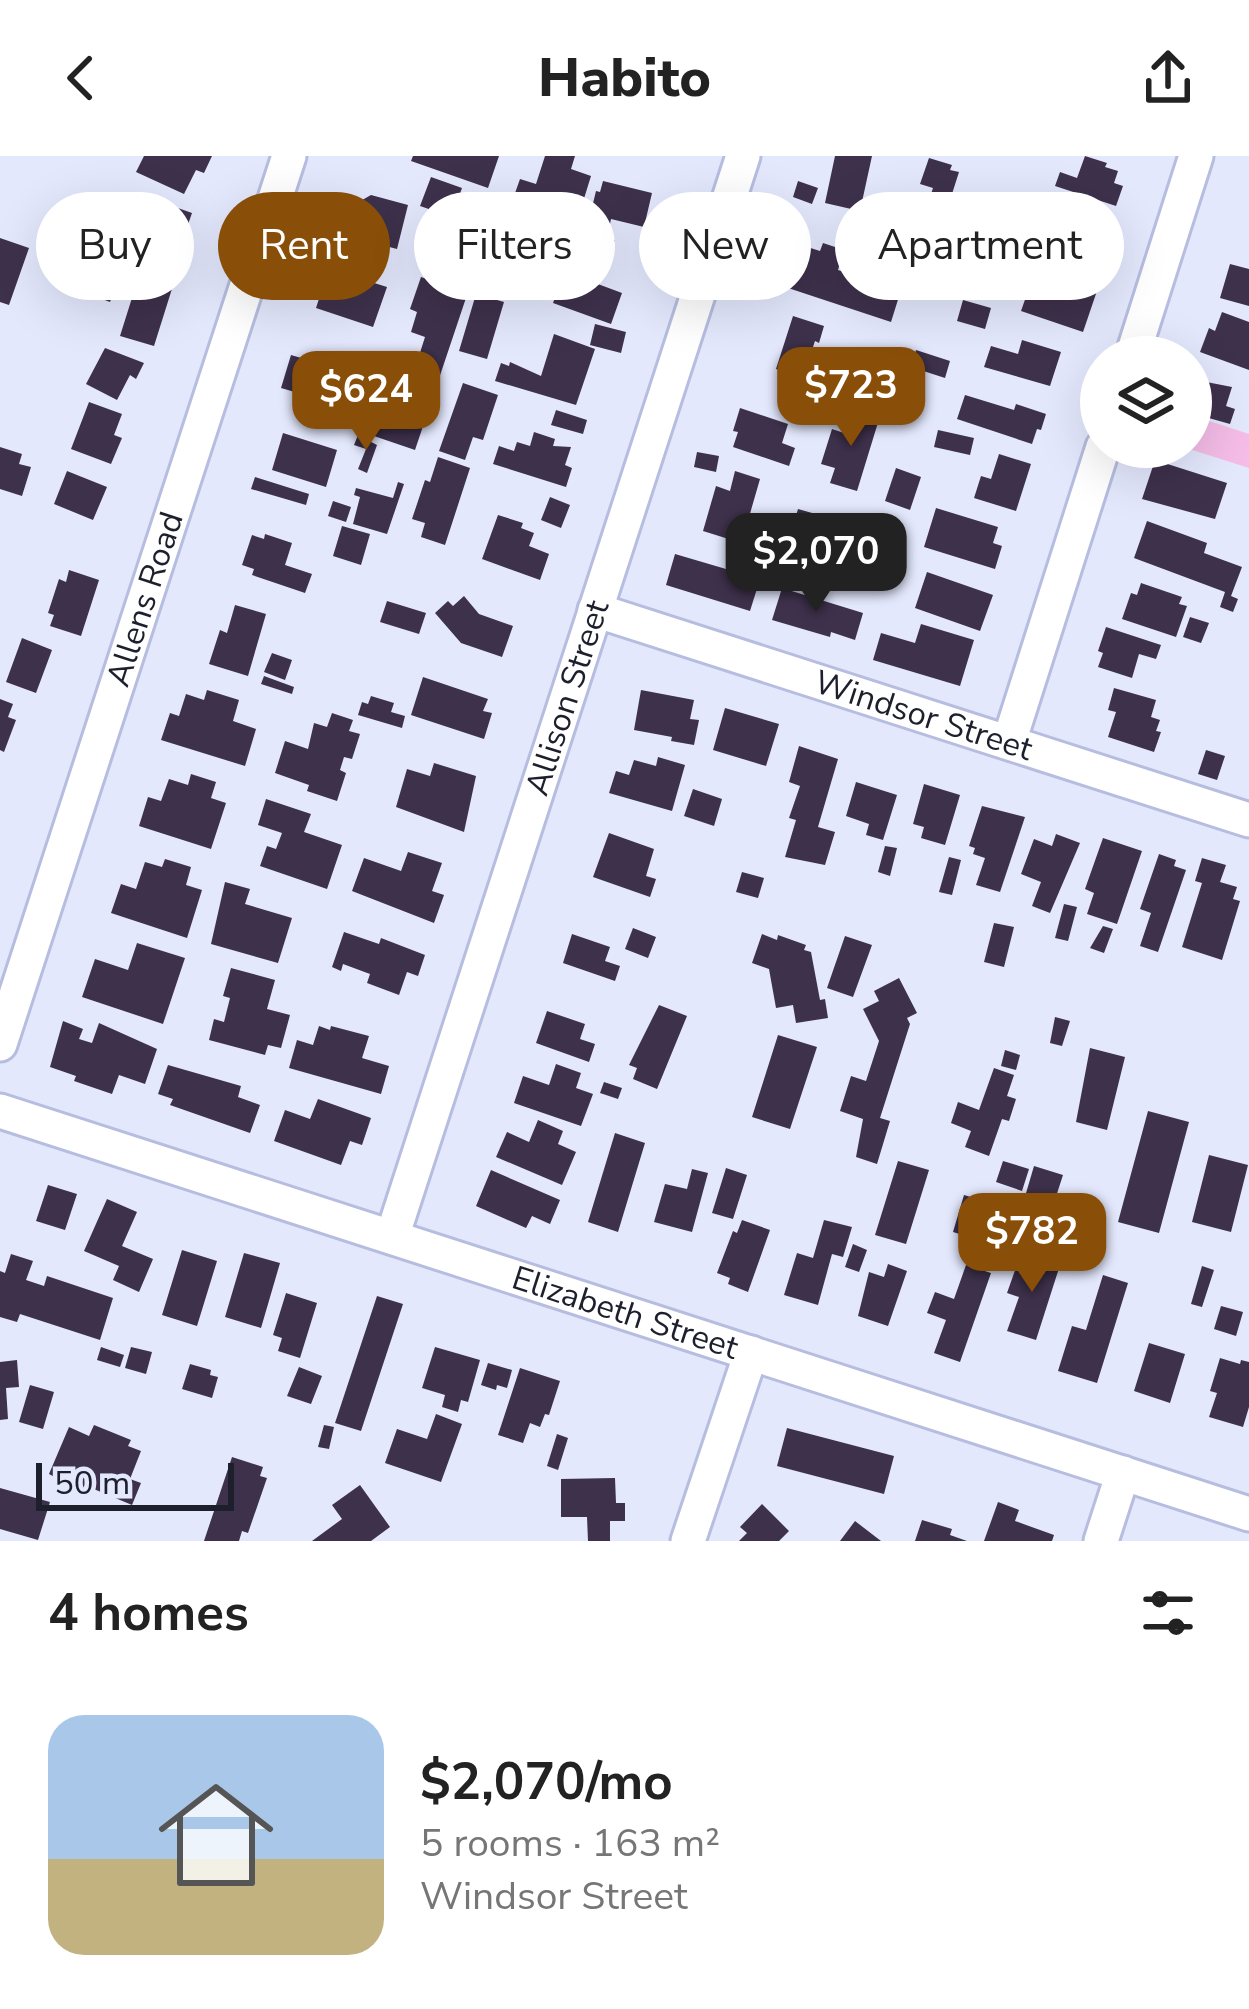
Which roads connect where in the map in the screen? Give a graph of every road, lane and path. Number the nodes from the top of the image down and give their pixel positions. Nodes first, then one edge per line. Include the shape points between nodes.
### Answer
1 (289, 156) edge
2 (743, 156) edge
3 (1196, 156) edge
4 (1139, 336) edge
5 (1096, 468) edge
6 (596, 610) junction
7 (1009, 742) junction
8 (1249, 820) edge
9 (0, 1044) edge
10 (0, 1111) edge
11 (392, 1237) junction
12 (751, 1353) junction
13 (1123, 1473) junction
14 (1249, 1514) edge
15 (688, 1541) edge
16 (1101, 1541) edge

1 - 9 street, Allens Road
2 - 6 street, Allison Street
3 - 4 street
5 - 7 street
6 - 7 street, Windsor Street
6 - 11 street, Allison Street
7 - 8 street, Windsor Street
10 - 11 street, Elizabeth Street
11 - 12 street, Elizabeth Street
12 - 13 street, Elizabeth Street
12 - 15 street
13 - 14 street, Elizabeth Street
13 - 16 street

